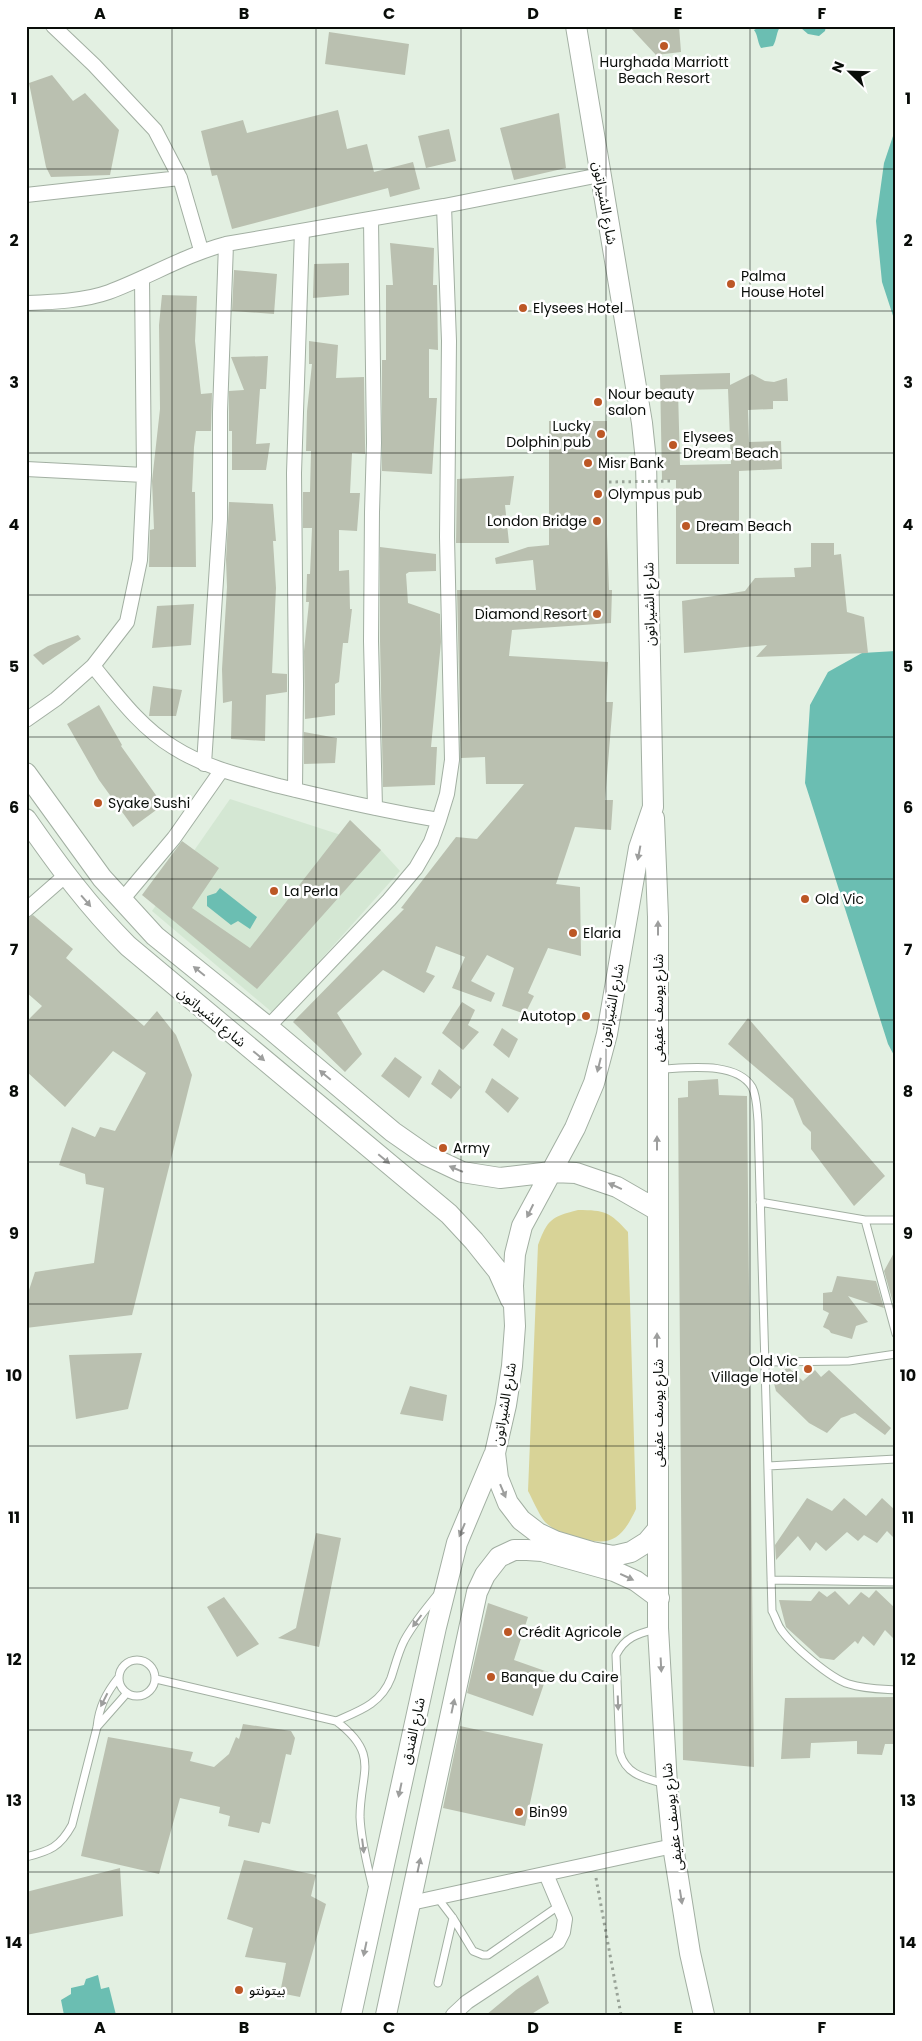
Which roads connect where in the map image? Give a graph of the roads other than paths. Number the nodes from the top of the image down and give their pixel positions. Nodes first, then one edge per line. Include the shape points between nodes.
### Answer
1 (53, 26) edge
2 (576, 26) edge
3 (600, 175) junction
4 (180, 178) junction
5 (26, 195) edge
6 (444, 206) junction
7 (370, 220) junction
8 (302, 231) junction
9 (226, 244) junction
10 (201, 250) junction
11 (142, 278) junction
12 (26, 304) edge
13 (26, 469) edge
14 (144, 475) junction
15 (93, 666) junction
16 (26, 720) edge
17 (204, 764) junction
18 (221, 771) junction
19 (26, 773) edge
20 (295, 790) junction
21 (653, 807) junction
22 (375, 808) junction
23 (26, 819) edge
24 (439, 820) junction
25 (66, 875) junction
26 (121, 900) junction
27 (26, 910) edge
28 (268, 1026) junction
29 (658, 1069) junction
30 (551, 1172) junction
31 (760, 1202) junction
32 (657, 1210) junction
33 (865, 1220) junction
34 (896, 1220) edge
35 (514, 1307) junction
36 (896, 1334) edge
37 (896, 1354) edge
38 (765, 1362) junction
39 (495, 1453) junction
40 (896, 1459) edge
41 (768, 1466) junction
42 (658, 1529) junction
43 (591, 1558) junction
44 (771, 1580) junction
45 (447, 1582) junction
46 (896, 1582) edge
47 (659, 1598) junction
48 (658, 1628) junction
49 (119, 1677) junction
50 (156, 1679) junction
51 (896, 1690) edge
52 (127, 1693) junction
53 (336, 1721) junction
54 (96, 1727) junction
55 (667, 1785) junction
56 (673, 1846) junction
57 (26, 1857) edge
58 (546, 1874) junction
59 (437, 1897) junction
60 (376, 1900) junction
61 (410, 1903) junction
62 (560, 1905) junction
63 (453, 1918) junction
64 (438, 1984) dead end
65 (351, 2015) edge
66 (386, 2015) edge
67 (453, 2015) edge
68 (704, 2015) edge

1 - 4 street via 155,130
2 - 3 street, شارع الشيراتون
3 - 6 street
3 - 21 street, شارع الشيراتون via 633,364 646,461
4 - 5 street
4 - 10 street
6 - 7 street
6 - 24 street via 449,341 447,537 452,760
7 - 8 street
7 - 22 street via 374,433 371,641
8 - 9 street
8 - 20 street via 294,473
9 - 10 street
9 - 17 street via 220,519
10 - 11 street
11 - 12 street via 107,292
11 - 14 street
13 - 14 street
14 - 15 street via 140,560 127,622
15 - 16 street
15 - 17 street via 135,717 172,747
17 - 18 street
18 - 20 street
18 - 26 street via 174,838
19 - 26 street, شارع الشيراتون
20 - 22 street
29 -> 21 street, شارع يوسف عفيفى via 658,917
21 -> 30 street, شارع الشيراتون via 639,848 606,1034 594,1083
22 - 24 street
23 - 25 street, شارع الشيراتون
24 - 28 street via 416,868
25 - 27 street
25 -> 35 street, شارع الشيراتون via 128,946 449,1214 498,1271
28 -> 26 street, شارع الشيراتون via 155,936
30 -> 28 street, شارع الشيراتون via 500,1178 462,1172 426,1155 393,1132
29 - 31 lane via 725,1070 744,1078 753,1088 758,1121
32 -> 29 street, شارع يوسف عفيفى
32 -> 30 street, شارع الشيراتون via 597,1179
30 -> 35 street, شارع الشيراتون via 522,1226 515,1254
31 - 33 lane
31 - 38 lane
42 -> 32 street, شارع يوسف عفيفى
33 - 34 lane
33 - 36 lane
35 - 39 street, شارع الشيراتون via 512,1366
37 - 38 lane via 848,1361
38 - 41 lane
39 -> 43 street, شارع الشيراتون via 498,1478 508,1503 521,1520 538,1533
39 -> 45 street, شارع الفندق via 457,1543
40 - 41 lane
41 - 44 lane
42 - 43 street, شارع الشيراتون via 647,1542 631,1552
42 - 47 street, شارع يوسف عفيفى
43 -> 47 street via 636,1581
61 -> 43 street, شارع الشيراتون via 477,1592 485,1575 499,1557 514,1550
44 - 46 lane
44 - 51 lane via 772,1611 781,1629 797,1648 848,1684
45 -> 53 lane via 414,1624 381,1696 369,1707
45 -> 60 street, شارع الفندق
47 - 48 street, شارع يوسف عفيفى
48 -> 55 street, شارع يوسف عفيفى
48 -> 55 lane via 633,1635 616,1655 620,1753 622,1763 629,1770
49 - 50 lane via 129,1661 138,1660 147,1662 154,1669
49 - 52 lane
49 -> 54 lane via 102,1702
50 - 52 lane via 146,1694 136,1696
50 - 53 lane
52 - 54 lane
53 -> 60 lane via 350,1732 364,1753 366,1766 360,1816
54 - 57 lane via 72,1825 57,1846
55 - 56 street, شارع يوسف عفيفى
56 - 58 street
56 -> 68 street, شارع يوسف عفيفى via 690,1953
58 - 59 street
58 - 62 street
59 - 61 street
59 - 63 lane
60 -> 65 street, شارع الفندق
61 - 66 street
62 - 63 lane via 488,1954 474,1951
62 - 67 street via 565,1919 558,1942 467,2002
63 - 64 lane

